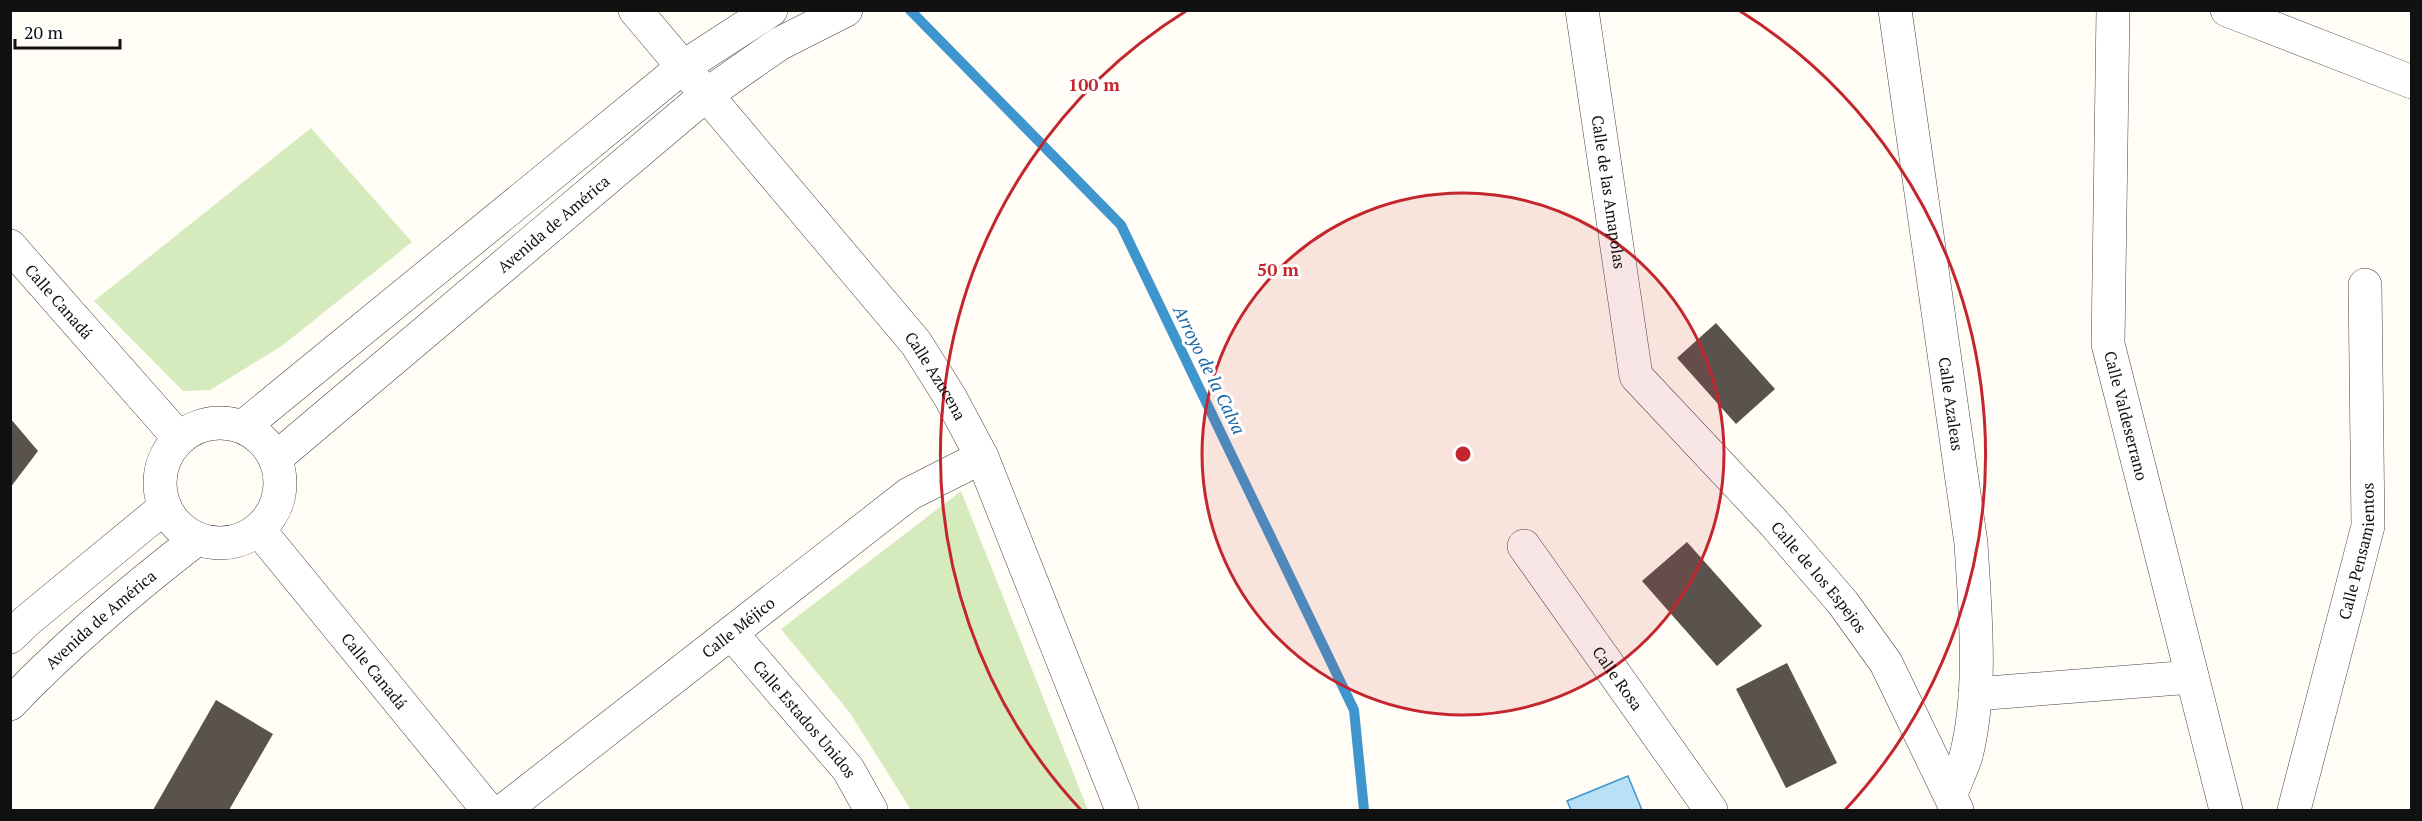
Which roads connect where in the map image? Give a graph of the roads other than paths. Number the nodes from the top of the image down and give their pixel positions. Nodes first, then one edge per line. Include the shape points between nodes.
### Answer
1 (635, 10) edge
2 (846, 10) edge
3 (1582, 10) edge
4 (1895, 10) edge
5 (2113, 10) edge
6 (2227, 10) edge
7 (768, 12) edge
8 (683, 67) junction
9 (2412, 82) edge
10 (706, 95) junction
11 (10, 246) edge
12 (2365, 285) dead end
13 (1636, 376) joint
14 (244, 426) junction
15 (180, 438) junction
16 (982, 457) junction
17 (276, 458) junction
18 (165, 507) junction
19 (259, 530) junction
20 (197, 539) junction
21 (1524, 546) dead end
22 (732, 634) junction
23 (10, 637) edge
24 (2192, 676) junction
25 (1975, 694) junction
26 (10, 704) edge
27 (1954, 803) edge
28 (488, 810) edge
29 (504, 810) edge
30 (871, 810) edge
31 (1122, 810) edge
32 (1712, 810) edge
33 (2226, 810) edge
34 (2294, 810) edge

1 - 8 street, Calle Azucena
2 - 10 street, Avenida de América via 779,44
3 - 13 street, Calle de las Amapolas
4 - 25 street, Calle Azaleas via 1971,543
5 - 24 street, Calle Valdeserrano via 2108,344
6 - 9 street
7 - 8 street
8 - 10 street, Calle Azucena
8 - 14 street
10 - 16 street, Calle Azucena via 916,344
10 - 17 street, Avenida de América
11 - 15 street, Calle Canadá
12 - 34 street, Calle Pensamientos via 2368,526
13 - 27 street, Calle de los Espejos via 1843,603 1886,663
14 - 15 street via 210,422
14 - 17 street via 269,445
15 - 18 street via 168,452 161,470
16 - 22 street, Calle Méjico via 909,494
16 - 31 street, Calle Azucena
17 - 19 street via 281,477 279,496 272,515
18 - 20 street via 183,531
18 - 23 street
19 - 20 street via 229,543
19 - 28 street, Calle Canadá
20 - 26 street, Avenida de América via 117,601
21 - 32 street, Calle Rosa
22 - 29 street, Calle Méjico
22 - 30 street, Calle Estados Unidos via 848,769
24 - 25 street
24 - 33 street, Calle Valdeserrano
25 - 27 street, Calle Azaleas

